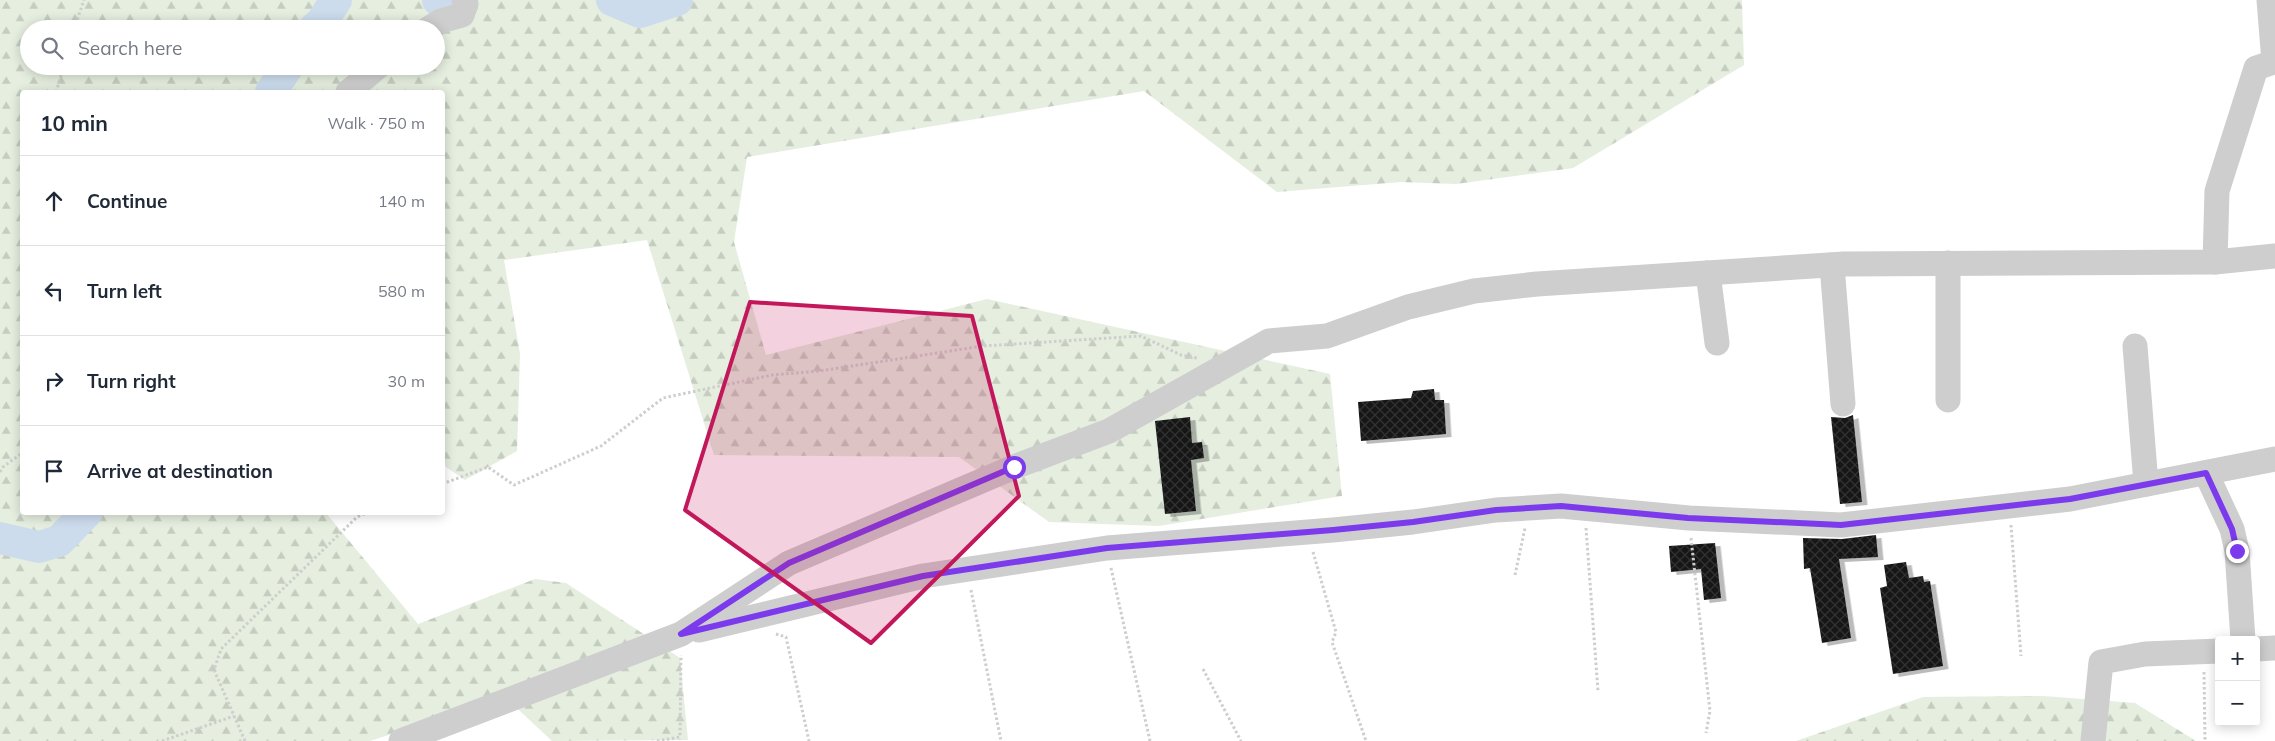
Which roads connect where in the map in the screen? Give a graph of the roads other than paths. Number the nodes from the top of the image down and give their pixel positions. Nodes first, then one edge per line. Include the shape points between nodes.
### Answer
1 (464, 0) edge
2 (2269, 0) edge
3 (444, 20) edge
4 (368, 75) edge
5 (350, 90) edge
6 (2275, 256) edge
7 (2215, 262) junction
8 (1948, 263) junction
9 (1832, 265) junction
10 (1708, 273) junction
11 (1717, 343) dead end
12 (2135, 346) dead end
13 (1948, 400) dead end
14 (1843, 404) dead end
15 (2275, 459) edge
16 (2206, 473) junction
17 (2146, 484) junction
18 (681, 634) junction
19 (2243, 636) edge
20 (2275, 648) edge
21 (2260, 649) edge
22 (2211, 651) edge
23 (414, 739) edge
24 (2093, 741) edge

1 - 3 street via 466,4 462,15
2 - 7 street via 2274,62 2256,68 2224,166 2217,191
4 - 5 street
6 - 7 street
7 - 8 street
8 - 9 street
8 - 13 street
9 - 10 street
9 - 14 street
10 - 11 street
10 - 18 street via 1474,291 1408,307 1327,336 1270,341 1109,431 1014,467 789,563
12 - 17 street
15 - 16 street
16 - 17 street
16 - 19 street via 2232,529 2237,551
17 - 18 street via 2070,499 1841,525 1688,518 1561,506 1496,510 1308,532 1107,548 923,576
18 - 23 street
20 - 21 street
22 - 24 street via 2145,654 2101,662

